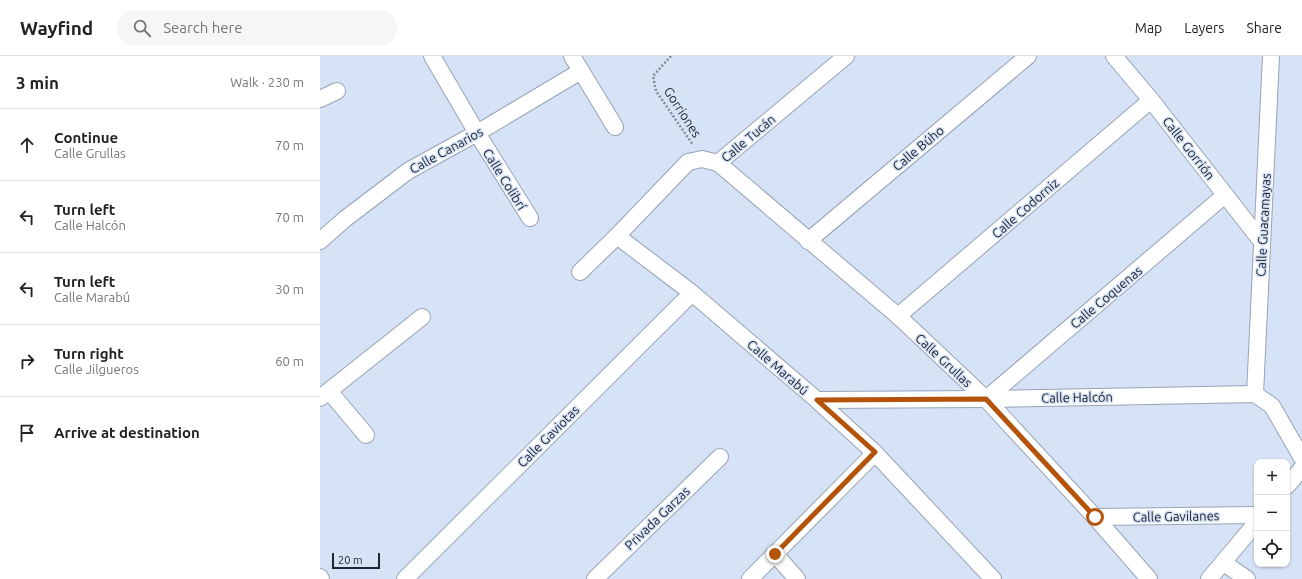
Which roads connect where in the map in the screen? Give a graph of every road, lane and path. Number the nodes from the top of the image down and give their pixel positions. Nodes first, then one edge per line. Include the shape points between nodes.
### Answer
1 (432, 56) edge
2 (572, 56) edge
3 (671, 56) edge
4 (846, 56) edge
5 (1028, 56) edge
6 (1114, 56) edge
7 (1271, 56) edge
8 (581, 71) junction
9 (337, 91) dead end
10 (320, 99) edge
11 (1151, 100) junction
12 (615, 127) dead end
13 (477, 133) junction
14 (702, 159) junction
15 (718, 163) junction
16 (1225, 195) junction
17 (530, 218) dead end
18 (617, 236) junction
19 (320, 241) edge
20 (808, 241) junction
21 (1262, 242) junction
22 (580, 272) dead end
23 (692, 293) junction
24 (898, 316) junction
25 (422, 317) dead end
26 (1256, 394) junction
27 (325, 395) edge
28 (986, 399) junction
29 (817, 400) junction
30 (366, 435) dead end
31 (875, 452) junction
32 (720, 457) dead end
33 (1302, 458) edge
34 (1302, 468) edge
35 (1290, 482) edge
36 (1254, 515) edge
37 (1095, 517) junction
38 (1254, 526) edge
39 (775, 554) junction
40 (1224, 563) junction
41 (405, 579) edge
42 (595, 579) edge
43 (750, 579) edge
44 (798, 579) edge
45 (993, 579) edge
46 (1149, 579) edge
47 (1209, 579) edge
48 (1247, 579) edge

1 - 13 street, Calle Colibrí
2 - 8 street
3 - 14 path, Gorriones via 653,76 656,90
4 - 15 street, Calle Tucán
5 - 20 street, Calle Búho
6 - 11 street, Calle Gorrión
7 - 21 street, Calle Guacamayas
8 - 12 street
8 - 13 street, Calle Canarios
9 - 10 street
11 - 16 street, Calle Gorrión
11 - 24 street, Calle Codorniz
13 - 17 street, Calle Colibrí
13 - 19 street, Calle Canarios via 408,171
14 - 15 street, Calle Tucán
14 - 18 street, Calle Tucán via 688,162
15 - 20 street, Calle Grullas
16 - 21 street, Calle Gorrión
16 - 28 street, Calle Coquenas
18 - 22 street, Calle Tucán
18 - 23 street, Calle Marabú
20 - 24 street, Calle Grullas
21 - 26 street, Calle Guacamayas
23 - 29 street, Calle Marabú
23 - 41 street, Calle Gaviotas
24 - 28 street, Calle Grullas
25 - 27 street
26 - 28 street, Calle Halcón
26 - 33 street via 1272,406
27 - 30 street
28 - 29 street, Calle Halcón
28 - 37 street, Calle Grullas
29 - 31 street, Calle Marabú
31 - 39 street
31 - 45 street, Calle Marabú
32 - 42 street, Privada Garzas
34 - 35 street
36 - 37 street, Calle Gavilanes
37 - 46 street, Calle Grullas
38 - 40 street
39 - 43 street
39 - 44 street
40 - 47 street
40 - 48 street

